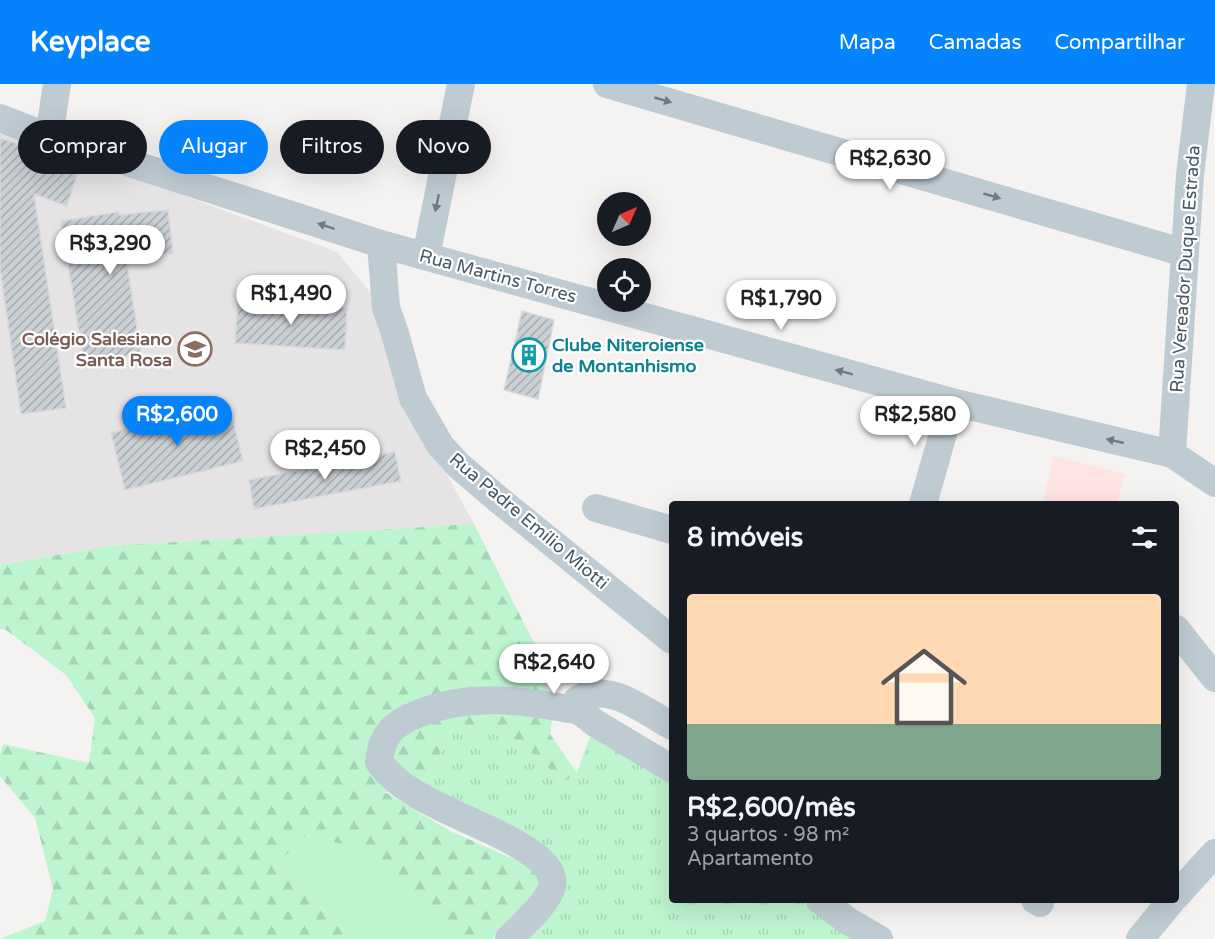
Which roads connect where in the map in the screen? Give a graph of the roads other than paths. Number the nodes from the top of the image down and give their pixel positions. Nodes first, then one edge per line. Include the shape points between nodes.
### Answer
1 (57, 84) edge
2 (461, 84) edge
3 (607, 84) edge
4 (1201, 84) edge
5 (0, 118) edge
6 (52, 120) edge
7 (18, 125) edge
8 (147, 169) edge
9 (1203, 179) edge
10 (381, 244) junction
11 (1185, 253) junction
12 (426, 256) junction
13 (952, 402) junction
14 (1172, 454) junction
15 (1215, 483) edge
16 (924, 501) edge
17 (596, 508) dead end
18 (669, 529) edge
19 (1179, 633) edge
20 (669, 638) edge
21 (1215, 678) edge
22 (580, 711) junction
23 (669, 724) edge
24 (669, 767) edge
25 (1215, 853) edge
26 (1179, 893) edge
27 (824, 903) edge
28 (1170, 903) edge
29 (508, 939) edge
30 (879, 939) edge
31 (1140, 939) edge

1 - 6 street
2 -> 12 street
3 -> 11 street
4 - 9 street, Rua Vereador Duque Estrada
5 - 7 street, Rua Martins Torres
10 -> 8 street, Rua Martins Torres
9 - 11 street, Rua Vereador Duque Estrada
10 - 12 street, Rua Martins Torres
10 - 20 street, Rua Padre Emílio Miotti via 386,308 413,398 440,445 499,500
11 - 14 street, Rua Vereador Duque Estrada
13 -> 12 street, Rua Martins Torres
14 -> 13 street, Rua Martins Torres
13 - 16 street
14 - 15 street
17 - 18 street
19 - 21 street
22 - 23 street via 577,700 596,692 614,695
22 - 24 street
22 - 29 street via 487,699 440,705 401,721 381,746 379,762 390,776 414,793 517,845 549,870 553,879 546,899
25 - 26 street
27 - 30 street
28 - 31 street

